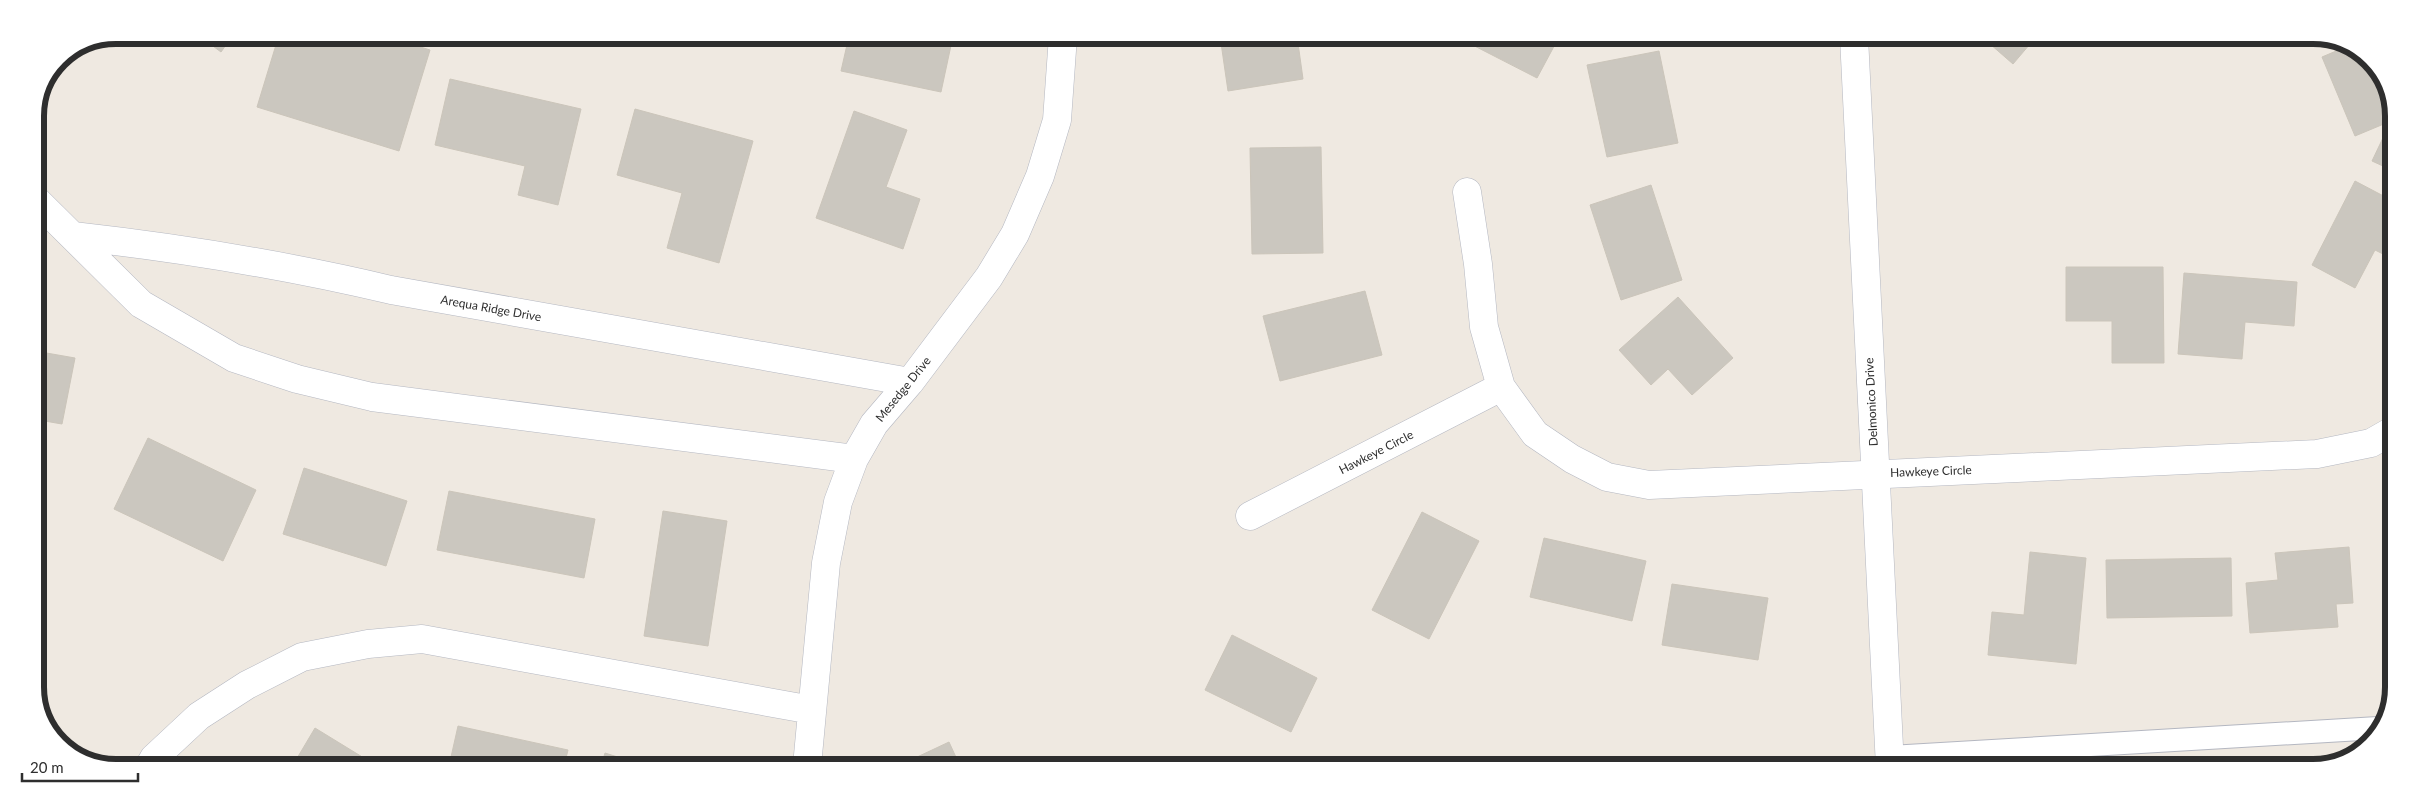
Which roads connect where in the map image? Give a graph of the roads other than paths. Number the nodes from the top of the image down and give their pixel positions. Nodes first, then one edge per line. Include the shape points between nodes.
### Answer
1 (1062, 44) edge
2 (1854, 44) edge
3 (1467, 192) dead end
4 (44, 208) edge
5 (73, 236) junction
6 (910, 382) junction
7 (1501, 387) junction
8 (2385, 435) edge
9 (854, 459) junction
10 (1875, 473) junction
11 (1250, 516) dead end
12 (812, 710) junction
13 (2372, 728) edge
14 (153, 759) edge
15 (808, 759) edge
16 (1890, 759) edge
17 (1933, 759) edge

1 - 6 street, Mesedge Drive via 1057,120 1040,176 1015,234 989,277
2 - 10 street, Delmonico Drive
3 - 7 street, Hawkeye Circle via 1484,328
4 - 5 street
5 - 6 street, Arequa Ridge Drive via 170,247 326,274 391,290
5 - 9 street via 141,304 234,358 297,379 372,396
6 - 9 street, Mesedge Drive via 874,424
7 - 10 street, Hawkeye Circle via 1535,434 1607,477 1649,485
7 - 11 street, Hawkeye Circle
8 - 10 street, Hawkeye Circle via 2371,443 2318,454
9 - 12 street, Mesedge Drive via 838,502 826,563
10 - 16 street, Delmonico Drive
12 - 14 street via 422,639 368,644 302,657 247,685 199,716
12 - 15 street, Mesedge Drive
13 - 17 lane

